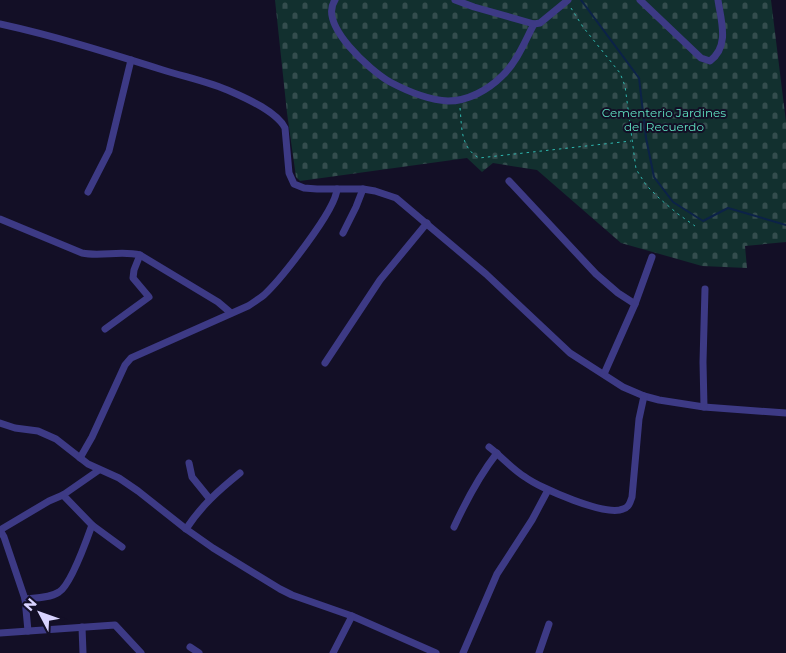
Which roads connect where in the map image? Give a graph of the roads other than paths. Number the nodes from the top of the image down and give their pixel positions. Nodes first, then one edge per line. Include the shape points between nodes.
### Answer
1 (335, 0) edge
2 (455, 0) edge
3 (640, 0) edge
4 (718, 0) edge
5 (567, 1) edge
6 (0, 24) edge
7 (534, 24) junction
8 (131, 60) junction
9 (509, 181) dead end
10 (338, 189) junction
11 (363, 189) junction
12 (88, 192) dead end
13 (0, 219) edge
14 (428, 223) junction
15 (343, 233) dead end
16 (140, 255) junction
17 (652, 257) dead end
18 (705, 289) dead end
19 (635, 304) junction
20 (230, 313) junction
21 (105, 329) dead end
22 (325, 363) dead end
23 (604, 374) junction
24 (644, 396) junction
25 (704, 407) junction
26 (786, 413) edge
27 (0, 423) edge
28 (489, 447) dead end
29 (497, 453) junction
30 (80, 458) junction
31 (189, 462) dead end
32 (99, 470) junction
33 (240, 472) dead end
34 (548, 490) junction
35 (64, 495) junction
36 (209, 498) junction
37 (92, 525) junction
38 (454, 528) dead end
39 (186, 529) junction
40 (0, 530) edge
41 (122, 547) dead end
42 (24, 599) junction
43 (352, 616) junction
44 (550, 624) dead end
45 (82, 627) junction
46 (28, 631) junction
47 (0, 633) edge
48 (190, 646) dead end
49 (83, 653) edge
50 (141, 653) edge
51 (198, 653) edge
52 (333, 653) edge
53 (436, 653) edge
54 (463, 653) edge
55 (539, 653) edge

1 - 7 street via 331,12 338,31 377,74 391,83 434,99 450,101 479,93 502,76 510,68
2 - 7 street
3 - 4 street via 702,58 710,61 719,51 723,36
5 - 7 street via 540,23
6 - 8 street
8 - 10 street via 231,92 272,114 285,128 289,173 294,184 304,188
8 - 12 street via 109,151
9 - 19 street via 596,274
10 - 11 street
10 - 20 street via 323,219 273,286 258,300
11 - 14 street via 396,198
11 - 15 street
13 - 16 street via 82,253
14 - 22 street via 380,280
14 - 23 street via 570,353
16 - 20 street via 218,302
16 - 21 street via 133,278 149,297
17 - 19 street
18 - 25 street
19 - 23 street
20 - 30 street via 132,358 125,365
23 - 24 street
24 - 25 street
24 - 34 street via 632,497 627,507 616,511 604,509
25 - 26 street
27 - 30 street via 47,434
28 - 29 street
29 - 34 street via 522,476
29 - 38 street via 478,480
30 - 32 street
31 - 36 street via 192,477
32 - 35 street
32 - 39 street via 119,478
33 - 36 street
34 - 54 street via 497,574
35 - 37 street
35 - 40 street
36 - 39 street
37 - 41 street
37 - 42 street via 63,589 58,593
39 - 43 street via 280,589
40 - 42 street
42 - 46 street
43 - 52 street
43 - 53 street
44 - 55 street
45 - 46 street
45 - 49 street
45 - 50 street via 115,625
46 - 47 street
48 - 51 street

